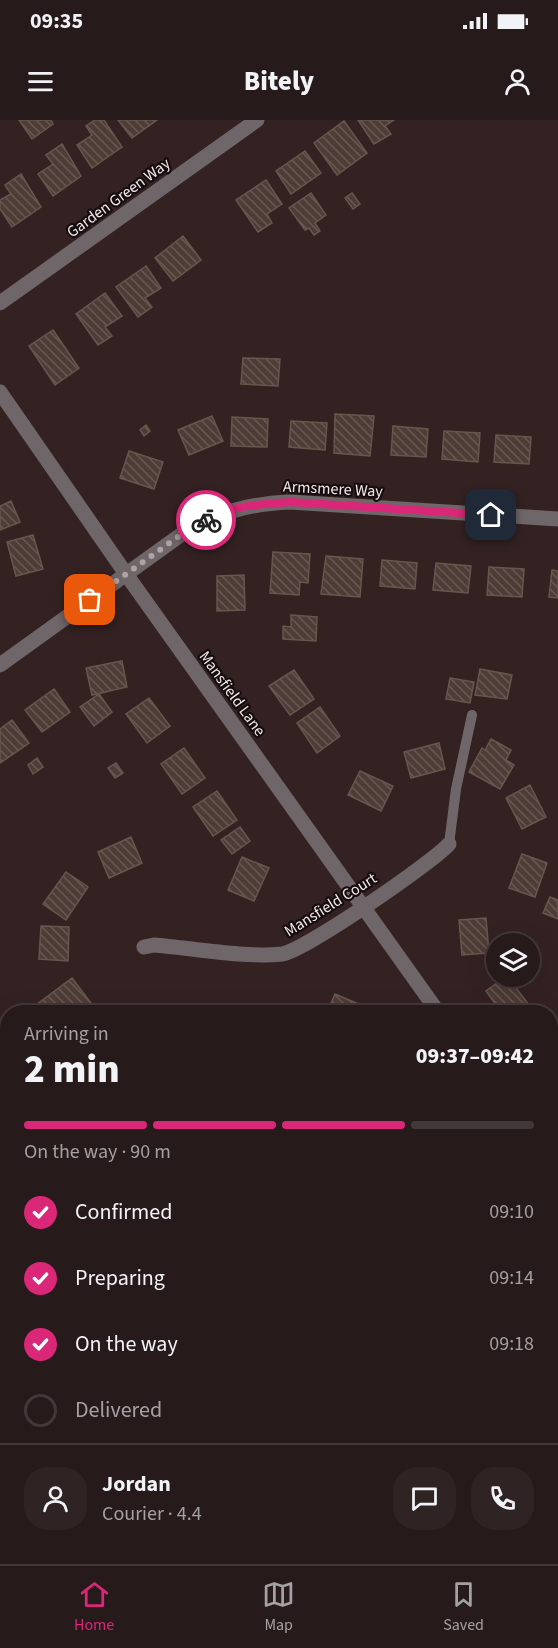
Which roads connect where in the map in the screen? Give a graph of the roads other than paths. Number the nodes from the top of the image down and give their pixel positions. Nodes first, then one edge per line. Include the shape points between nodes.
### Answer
1 (257, 120) edge
2 (0, 303) edge
3 (0, 392) edge
4 (558, 519) edge
5 (126, 574) junction
6 (0, 665) edge
7 (472, 715) dead end
8 (449, 844) joint
9 (363, 906) junction
10 (144, 947) dead end
11 (433, 1005) edge

1 - 2 street, Garden Green Way
3 - 5 street, Mansfield Lane
4 - 5 street, Armsmere Way via 290,502 258,504 214,516
5 - 6 street, Armsmere Way
5 - 9 street, Mansfield Lane
7 - 8 lane
8 - 9 street, Mansfield Court
9 - 10 street, Mansfield Court via 306,944 283,954
9 - 11 street, Mansfield Lane

